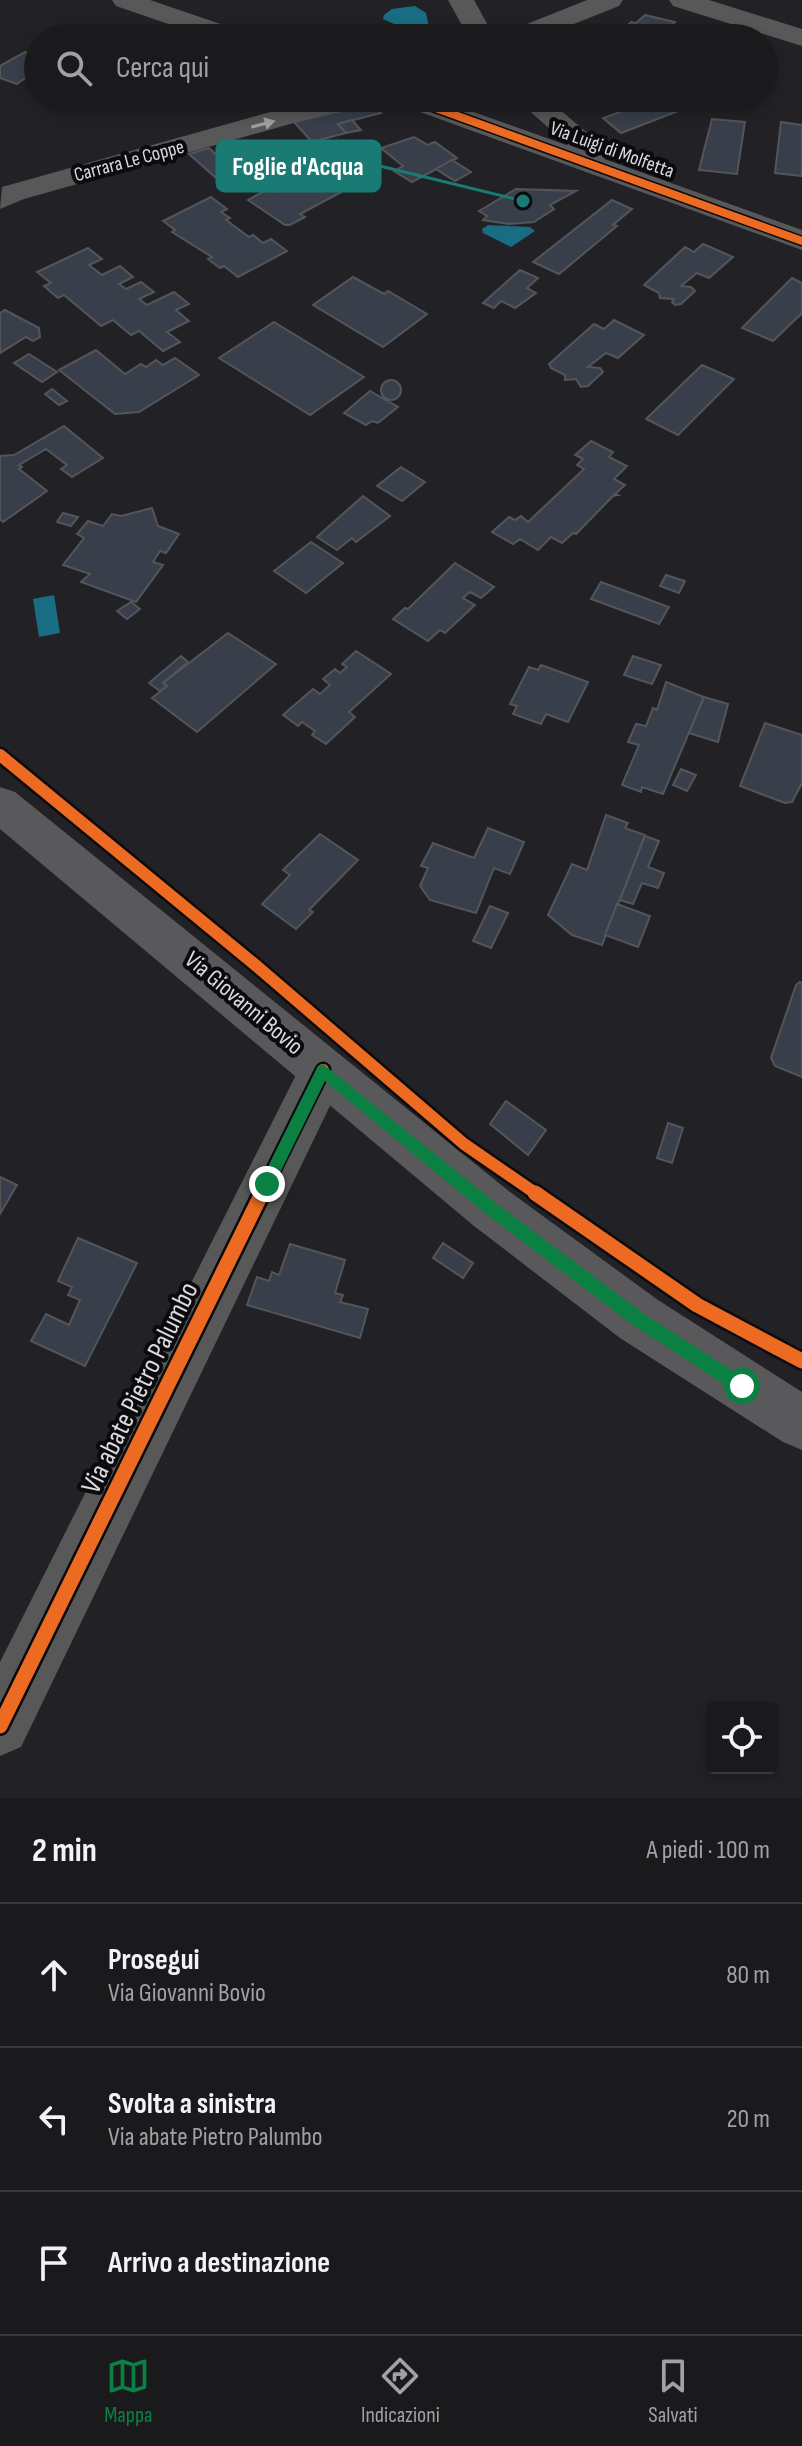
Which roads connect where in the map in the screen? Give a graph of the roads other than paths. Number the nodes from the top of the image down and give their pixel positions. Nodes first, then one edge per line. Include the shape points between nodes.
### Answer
1 (125, 0) edge
2 (461, 0) edge
3 (610, 0) edge
4 (682, 0) edge
5 (194, 24) edge
6 (474, 24) edge
7 (551, 24) edge
8 (758, 24) edge
9 (778, 30) edge
10 (802, 38) edge
11 (301, 112) edge
12 (448, 112) edge
13 (530, 112) edge
14 (540, 112) edge
15 (540, 112) edge
16 (476, 122) junction
17 (561, 147) junction
18 (0, 200) edge
19 (802, 241) edge
20 (0, 804) edge
21 (323, 1070) junction
22 (802, 1423) edge
23 (0, 1726) edge

1 - 5 street
2 - 6 street
3 - 7 street
4 - 8 street
9 - 10 street
18 -> 11 street, Carrara Le Coppe
12 - 16 street, Via Luigi di Molfetta
13 - 16 street via 516,124
14 - 17 street
15 - 17 street
16 - 17 street, Via Luigi di Molfetta
17 - 19 street, Via Luigi di Molfetta
20 - 21 main road, Via Giovanni Bovio
21 - 22 main road, Via Giovanni Bovio via 492,1209 639,1319
21 - 23 street, Via abate Pietro Palumbo

